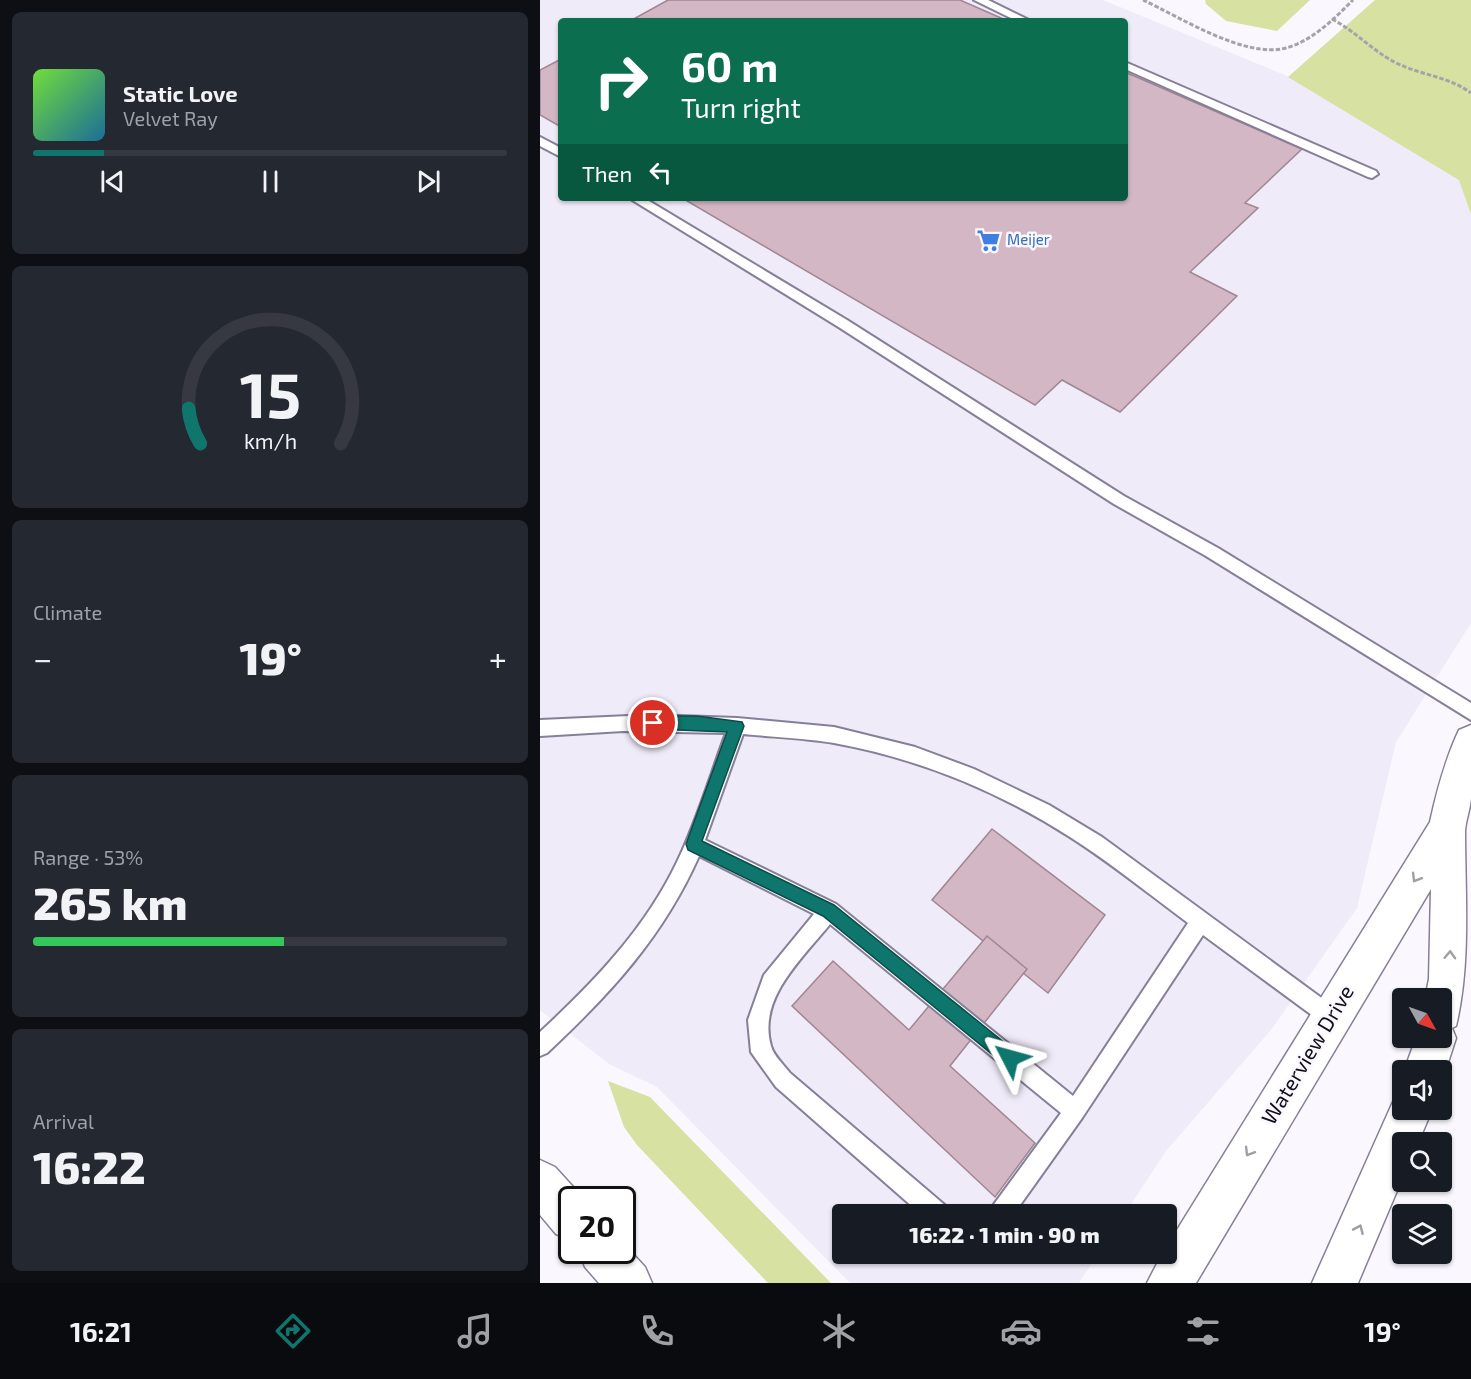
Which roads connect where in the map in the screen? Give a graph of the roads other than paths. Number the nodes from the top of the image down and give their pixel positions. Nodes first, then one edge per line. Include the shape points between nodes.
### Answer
1 (978, 0) edge
2 (1019, 18) edge
3 (1128, 66) edge
4 (540, 141) edge
5 (558, 151) edge
6 (1372, 174) dead end
7 (640, 201) edge
8 (1471, 712) edge
9 (737, 726) junction
10 (540, 728) edge
11 (1471, 741) edge
12 (1447, 828) junction
13 (694, 844) junction
14 (829, 911) junction
15 (1201, 921) junction
16 (1447, 988) edge
17 (1331, 1017) junction
18 (540, 1047) edge
19 (1075, 1111) junction
20 (1407, 1120) edge
21 (540, 1182) edge
22 (558, 1202) edge
23 (926, 1204) edge
24 (1008, 1204) edge
25 (612, 1264) edge
26 (629, 1283) edge
27 (1170, 1283) edge
28 (1335, 1283) edge

1 - 2 lane
3 - 6 lane
4 - 5 lane
7 - 8 lane via 842,323 1119,500 1212,552
9 - 10 lane via 588,723
9 - 13 lane
9 - 15 lane via 834,735 884,747 989,784 1044,811 1097,844
11 - 12 street, Waterview Drive via 1459,771
16 -> 12 street, Waterview Drive via 1451,920
12 -> 17 street, Waterview Drive
13 - 14 lane
13 - 18 lane via 674,889 648,931 586,1004
14 - 19 lane
14 - 23 lane via 771,982 758,1020 761,1052 783,1080
15 - 17 lane
15 - 19 lane
17 -> 27 street, Waterview Drive
19 - 24 lane
28 -> 20 street
21 - 22 street
25 - 26 street

